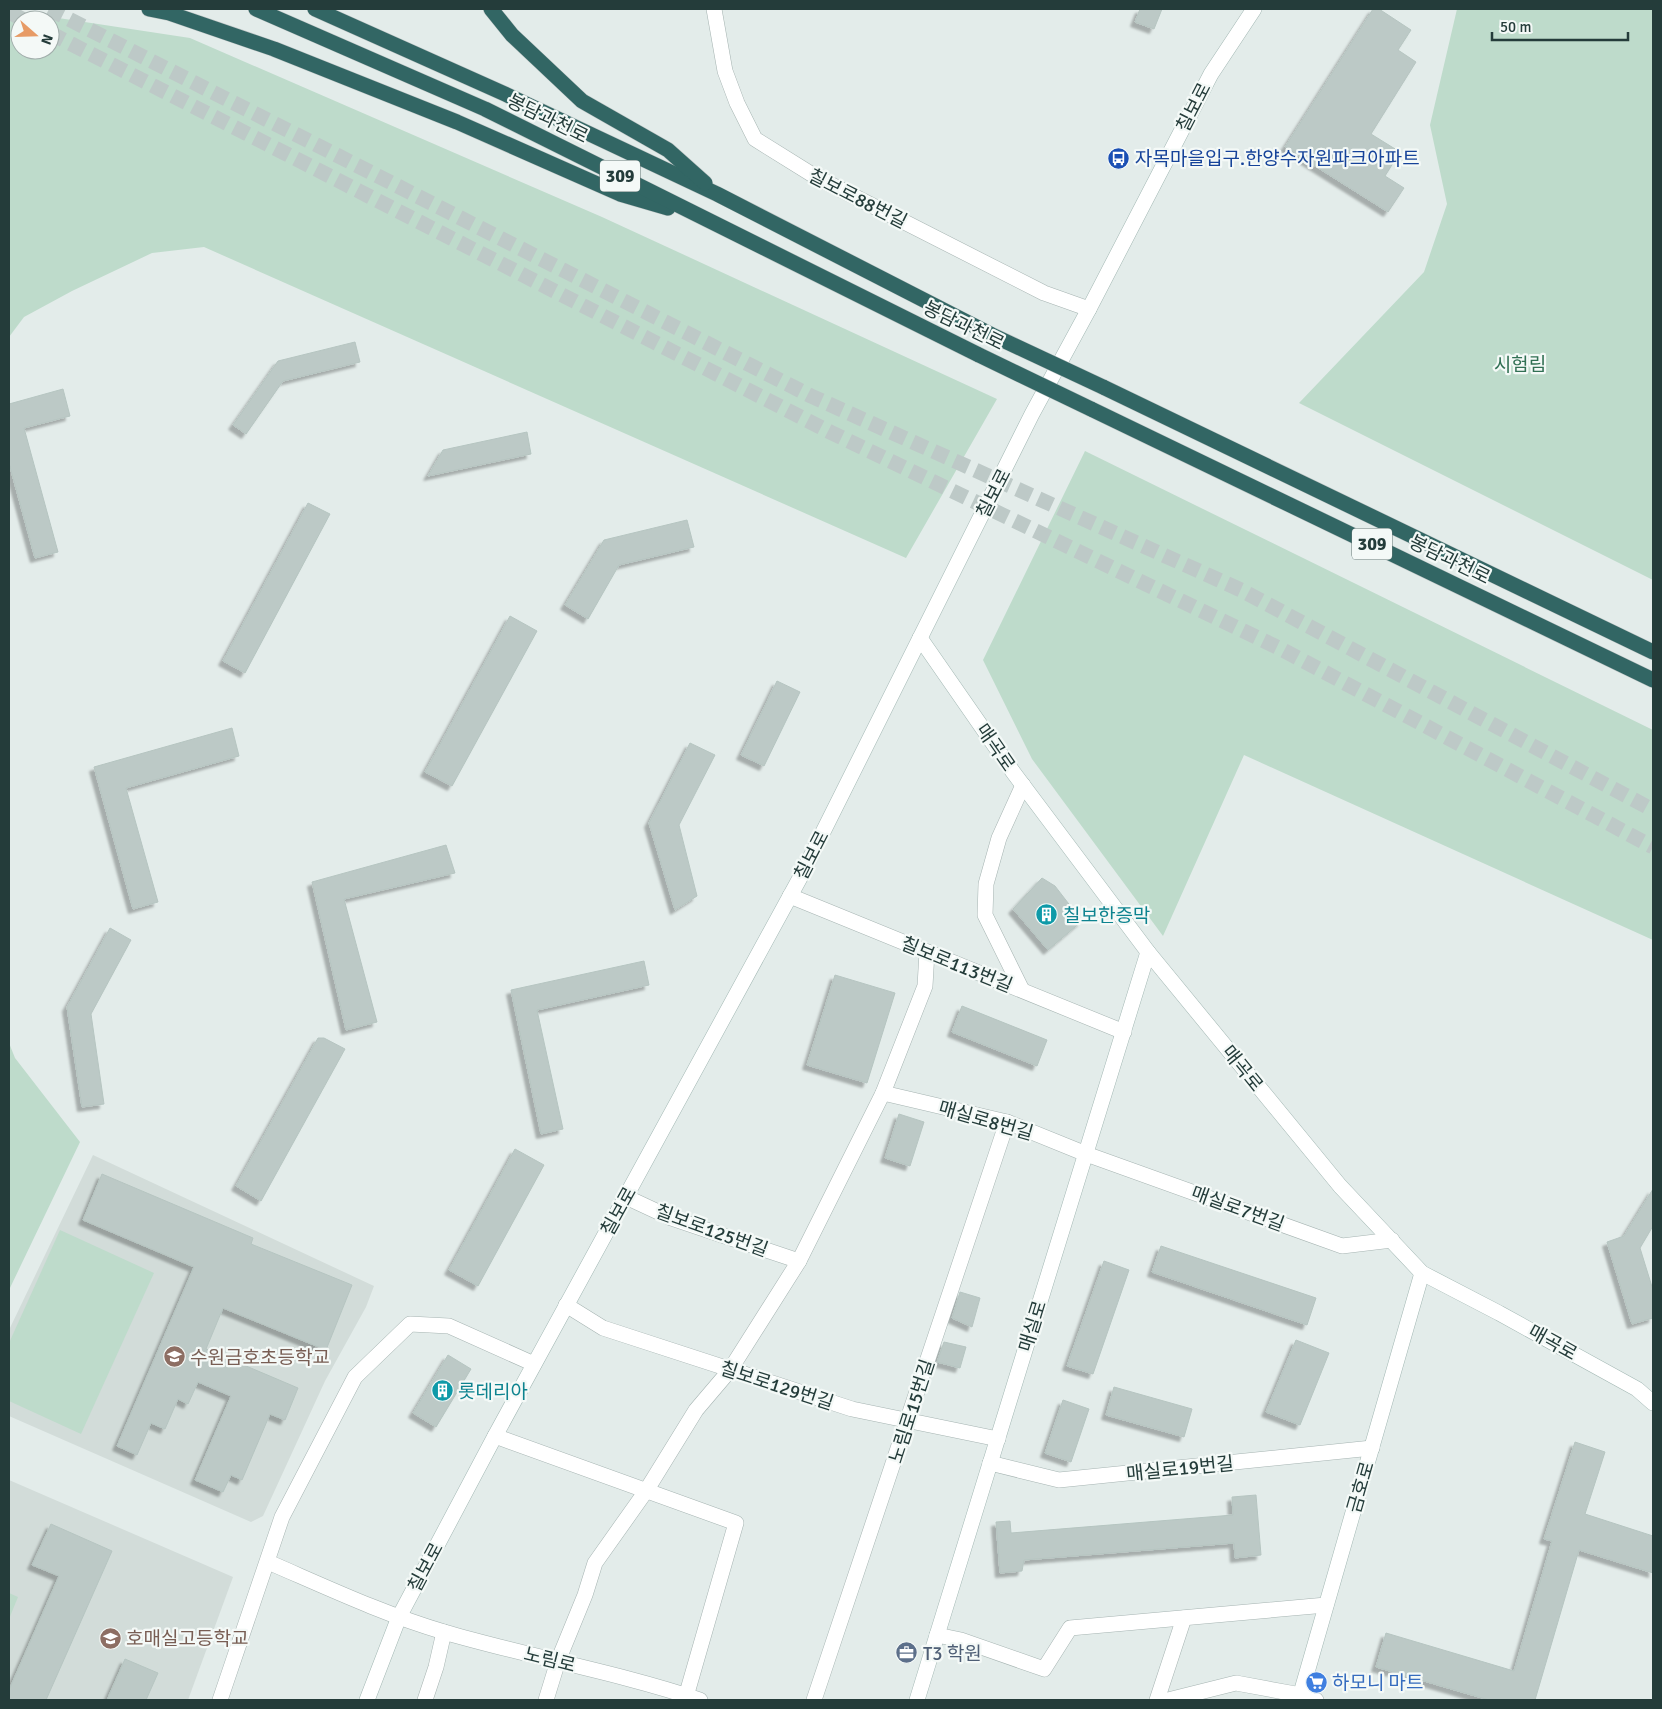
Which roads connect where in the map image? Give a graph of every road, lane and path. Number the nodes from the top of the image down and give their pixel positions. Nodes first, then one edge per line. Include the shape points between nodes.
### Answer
1 (149, 9) edge
2 (256, 9) edge
3 (315, 9) edge
4 (491, 9) edge
5 (714, 9) edge
6 (1254, 9) edge
7 (717, 194) junction
8 (703, 217) junction
9 (1089, 310) junction
10 (920, 638) junction
11 (1653, 652) edge
12 (1653, 680) edge
13 (1023, 785) junction
14 (790, 896) junction
15 (927, 952) junction
16 (1148, 952) junction
17 (1022, 990) junction
18 (1124, 1032) junction
19 (883, 1093) junction
20 (1007, 1122) junction
21 (1086, 1154) junction
22 (626, 1197) junction
23 (1392, 1240) junction
24 (799, 1261) junction
25 (1422, 1273) junction
26 (566, 1305) junction
27 (534, 1364) junction
28 (730, 1370) junction
29 (1653, 1403) edge
30 (908, 1421) junction
31 (495, 1436) junction
32 (998, 1439) junction
33 (1372, 1448) junction
34 (990, 1463) junction
35 (646, 1491) junction
36 (268, 1562) junction
37 (1326, 1605) junction
38 (399, 1617) junction
39 (1184, 1618) junction
40 (444, 1632) junction
41 (937, 1635) junction
42 (558, 1660) junction
43 (1300, 1698) edge
44 (690, 1699) edge
45 (220, 1700) edge
46 (367, 1700) edge
47 (425, 1700) edge
48 (546, 1700) edge
49 (814, 1700) edge
50 (917, 1700) edge
51 (1157, 1700) edge
52 (1168, 1700) edge
53 (1316, 1700) edge

1 - 8 highway via 274,49 457,122 620,194
2 - 8 highway, 봉담과천로 / 309 via 485,110
3 - 7 highway, 봉담과천로 / 309
4 - 7 highway via 512,35 582,101 668,150
5 - 9 street, 칠보로88번길 via 725,71 754,139 824,182 1044,292
6 - 9 street, 칠보로 via 1211,74
7 - 11 highway, 봉담과천로 / 309, bridge via 992,335
8 - 12 highway, 봉담과천로 / 309, bridge via 979,355
9 - 10 street, 칠보로 via 1032,414
10 - 13 street, 매곡로
10 - 14 street, 칠보로
13 - 16 street, 매곡로
13 - 17 street via 999,838 986,884 985,914
14 - 15 street, 칠보로113번길
14 - 22 street, 칠보로
15 - 17 street, 칠보로113번길
15 - 19 street via 925,986
16 - 18 street, 매실로
16 - 23 street, 매곡로 via 1340,1186
17 - 18 street, 칠보로113번길
18 - 21 street, 매실로
19 - 20 street, 매실로8번길
19 - 24 street
20 - 21 street, 매실로8번길
20 - 30 street, 노림로15번길
21 - 23 street, 매실로7번길 via 1342,1246
21 - 32 street, 매실로
22 - 24 street, 칠보로125번길 via 672,1218
22 - 26 street, 칠보로
23 - 25 street, 매곡로
24 - 28 street
25 - 29 street, 매곡로 via 1637,1389
25 - 33 street, 금호로
26 - 27 street, 칠보로
26 - 28 street, 칠보로129번길 via 602,1328
27 - 31 street, 칠보로
27 - 36 street via 449,1326 410,1324 355,1378 282,1517
28 - 30 street, 칠보로129번길 via 852,1409
28 - 35 street via 696,1410
30 - 32 street, 칠보로129번길
30 - 49 street, 노림로15번길
31 - 35 street
31 - 38 street, 칠보로
32 - 34 street, 매실로
33 - 34 street, 매실로19번길 via 1059,1480
33 - 37 street, 금호로
34 - 41 street, 매실로
35 - 42 street via 595,1563
35 - 44 street via 736,1523
36 - 38 street, 노림로
36 - 45 street
37 - 39 street
37 - 43 street, 금호로
38 - 40 street, 노림로
38 - 46 street, 칠보로
39 - 41 street via 1070,1628 1044,1668 962,1640
39 - 51 street
40 - 42 street, 노림로
40 - 47 street
41 - 50 street, 매실로
42 - 44 street, 노림로
42 - 48 street
43 - 52 street via 1236,1683
43 - 53 street

